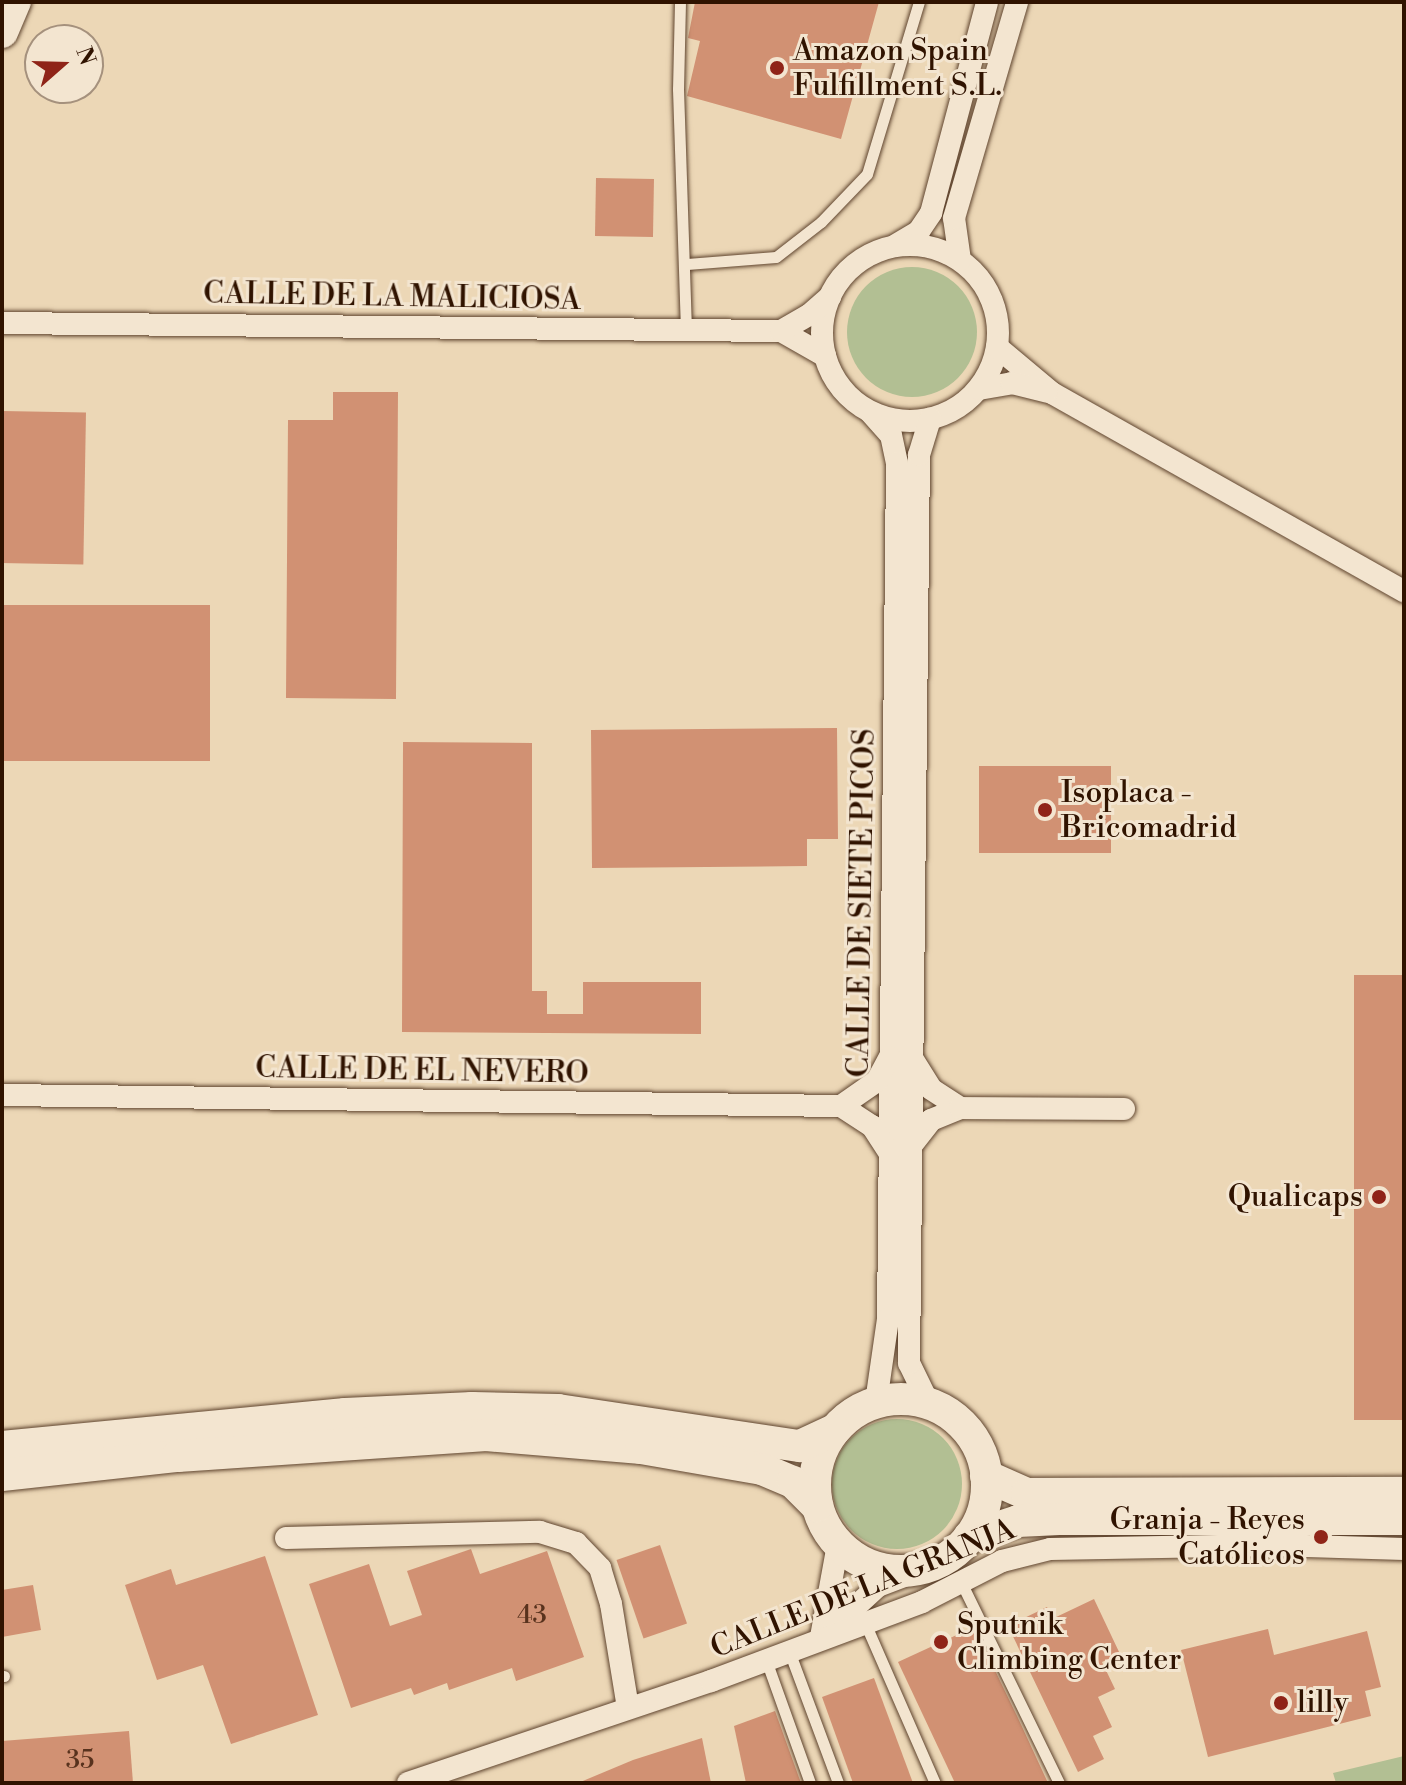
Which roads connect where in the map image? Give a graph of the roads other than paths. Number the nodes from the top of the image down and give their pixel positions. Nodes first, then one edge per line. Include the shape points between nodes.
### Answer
1 (15, 2) edge
2 (680, 2) edge
3 (919, 2) edge
4 (987, 2) edge
5 (1017, 2) edge
6 (2, 32) edge
7 (894, 246) junction
8 (960, 260) junction
9 (687, 264) junction
10 (830, 297) junction
11 (2, 323) edge
12 (686, 330) junction
13 (781, 331) junction
14 (997, 347) junction
15 (825, 356) junction
16 (979, 389) junction
17 (1052, 393) junction
18 (870, 412) junction
19 (930, 419) junction
20 (1404, 591) edge
21 (901, 1057) junction
22 (2, 1095) edge
23 (841, 1106) junction
24 (960, 1108) junction
25 (1124, 1109) dead end
26 (900, 1149) junction
27 (876, 1402) junction
28 (929, 1404) junction
29 (834, 1430) junction
30 (2, 1447) edge
31 (2, 1475) edge
32 (986, 1476) junction
33 (1404, 1493) edge
34 (817, 1506) junction
35 (1404, 1519) edge
36 (1175, 1520) junction
37 (969, 1537) junction
38 (286, 1538) dead end
39 (838, 1544) junction
40 (1274, 1545) junction
41 (1404, 1549) edge
42 (920, 1570) junction
43 (961, 1582) junction
44 (865, 1623) junction
45 (821, 1638) junction
46 (789, 1650) junction
47 (766, 1659) junction
48 (628, 1708) junction
49 (408, 1783) edge
50 (810, 1783) edge
51 (838, 1783) edge
52 (935, 1783) edge
53 (1059, 1783) edge

1 - 6 street
2 - 9 lane via 678,89
3 - 9 lane via 867,174 821,222 776,257
4 - 7 street via 931,213 919,231
5 - 8 street via 954,218
7 - 8 street via 917,245
7 - 10 street via 856,263
8 - 14 street via 979,277 991,299
9 - 12 lane
10 - 13 street
10 - 15 street via 822,326
11 - 12 street, CALLE DE LA MALICIOSA
12 - 13 street, CALLE DE LA MALICIOSA
13 - 15 street, CALLE DE LA MALICIOSA
14 - 16 street
14 - 17 street
15 - 18 street via 850,398
16 - 17 street via 1012,383
16 - 19 street via 965,403
17 - 20 street
18 - 19 street via 910,422
18 - 21 street, CALLE DE SIETE PICOS via 891,435 897,463
19 - 21 street, CALLE DE SIETE PICOS via 919,455
21 - 23 street
21 - 24 street via 931,1089
21 - 26 street, CALLE DE SIETE PICOS
22 - 23 street, CALLE DE EL NEVERO
23 - 26 street
24 - 25 street
24 - 26 street via 931,1120
26 - 27 street, CALLE DE SIETE PICOS via 888,1319
26 - 28 street, CALLE DE SIETE PICOS via 909,1363
27 - 28 street
27 - 29 street
28 - 32 street via 968,1431
29 - 30 street via 800,1446 558,1410 472,1408 345,1414
29 - 34 street via 818,1466
31 - 34 street via 178,1456 486,1435 641,1448 762,1469 793,1482
32 - 33 street via 1027,1494
32 - 37 street via 984,1508
34 - 39 street
35 - 36 street
36 - 37 street via 1018,1521
36 - 40 street
37 - 42 street via 948,1558
38 - 48 street via 540,1532 576,1543 600,1568
39 - 42 street via 876,1567
39 - 45 street
40 - 41 street, CALLE DE LA GRANJA
40 - 43 street, CALLE DE LA GRANJA via 1050,1549 1002,1561
42 - 45 street via 878,1586
43 - 44 street, CALLE DE LA GRANJA
43 - 53 lane
44 - 45 street, CALLE DE LA GRANJA
44 - 52 lane
45 - 46 street, CALLE DE LA GRANJA
46 - 47 street, CALLE DE LA GRANJA
46 - 51 lane
47 - 48 street, CALLE DE LA GRANJA
47 - 50 lane
48 - 49 street, CALLE DE LA GRANJA

